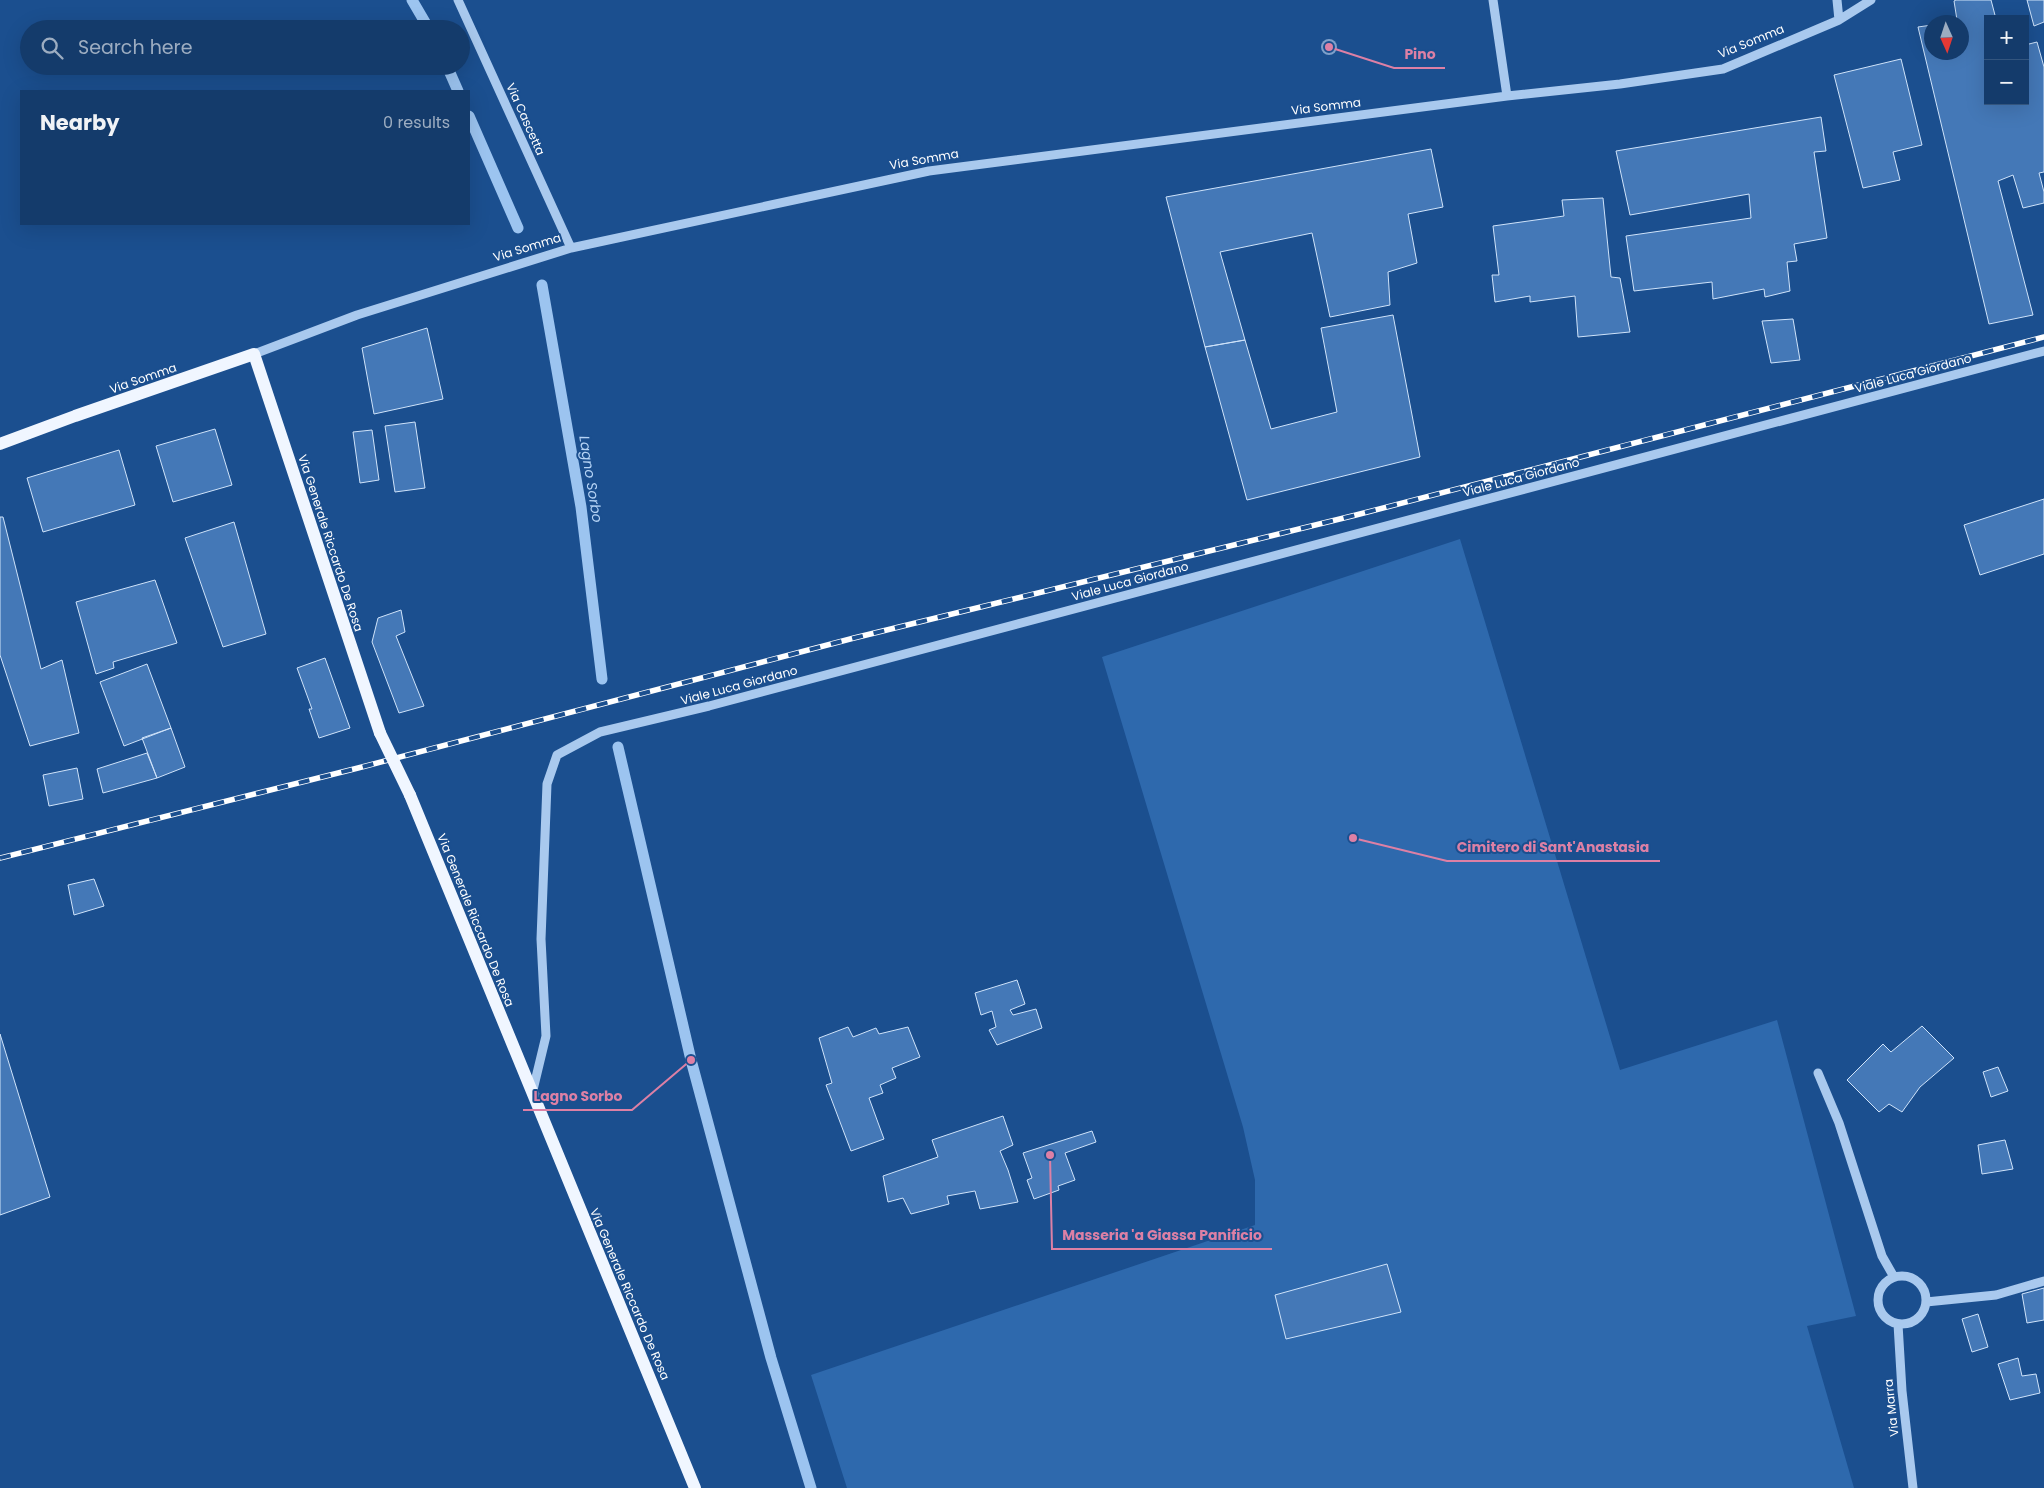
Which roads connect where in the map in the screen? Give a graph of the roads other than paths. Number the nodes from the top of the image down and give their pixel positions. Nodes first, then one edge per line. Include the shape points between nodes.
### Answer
1 (458, 0) edge
2 (1492, 0) edge
3 (1837, 0) edge
4 (1871, 0) edge
5 (467, 20) edge
6 (1840, 20) junction
7 (470, 26) edge
8 (1507, 96) junction
9 (571, 248) junction
10 (2044, 351) edge
11 (254, 354) junction
12 (0, 444) edge
13 (1818, 1073) dead end
14 (532, 1094) junction
15 (1894, 1277) junction
16 (2044, 1281) edge
17 (1926, 1302) junction
18 (1898, 1324) junction
19 (695, 1488) edge
20 (1913, 1488) edge

1 - 5 street, Via Cascetta
2 - 8 street
3 - 6 street
4 - 6 street, Via Somma
6 - 8 street, Via Somma via 1723,69
7 - 9 street, Via Cascetta
8 - 9 street, Via Somma via 929,171
9 - 11 street, Via Somma via 357,315
10 - 14 street, Viale Luca Giordano via 719,704 600,732 557,755 547,784 541,939 546,1036
11 - 12 main road, Via Somma
11 - 14 main road, Via Generale Riccardo De Rosa, bridge via 380,733 410,795
13 - 15 street via 1839,1123 1882,1256
14 - 19 main road, Via Generale Riccardo De Rosa
15 - 17 street via 1917,1281
15 - 18 street via 1881,1287 1877,1303 1884,1317
16 - 17 street via 1996,1295
17 - 18 street via 1914,1322
18 - 20 street, Via Marra

